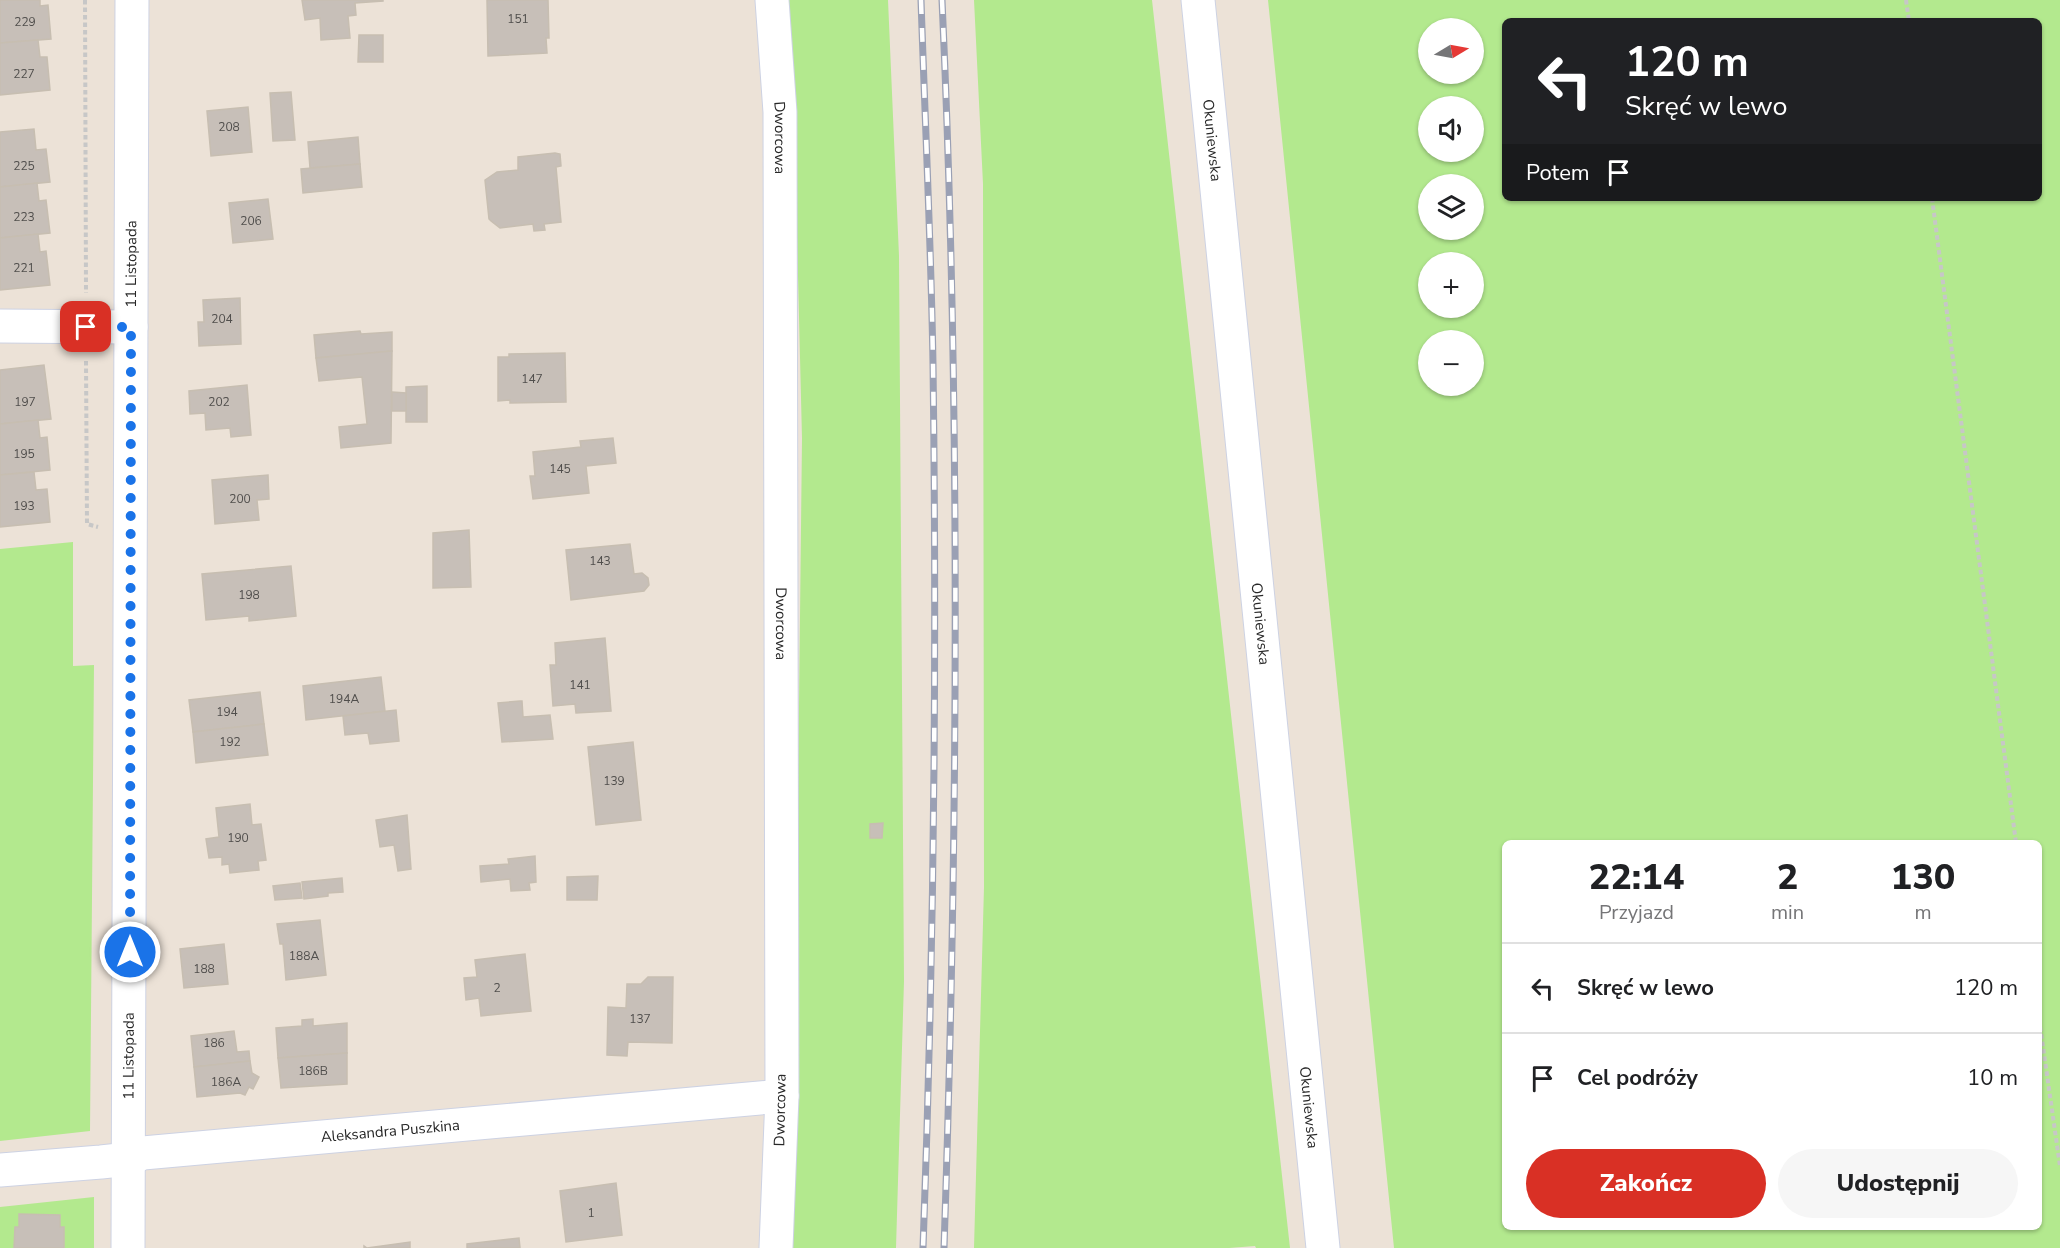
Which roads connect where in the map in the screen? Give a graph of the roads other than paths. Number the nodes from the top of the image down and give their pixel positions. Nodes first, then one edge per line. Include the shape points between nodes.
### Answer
1 (132, 0) edge
2 (772, 0) edge
3 (1198, 0) edge
4 (0, 326) edge
5 (131, 327) junction
6 (782, 1096) junction
7 (129, 1159) junction
8 (0, 1170) edge
9 (128, 1248) edge
10 (776, 1248) edge
11 (1323, 1248) edge

1 - 5 street, 11 Listopada
2 - 6 street, Dworcowa via 780,112
3 - 11 street, Okuniewska
4 - 5 street
5 - 7 street, 11 Listopada
6 - 7 street, Aleksandra Puszkina via 143,1153
6 - 10 street, Dworcowa
7 - 8 street, Aleksandra Puszkina
7 - 9 street, 11 Listopada

